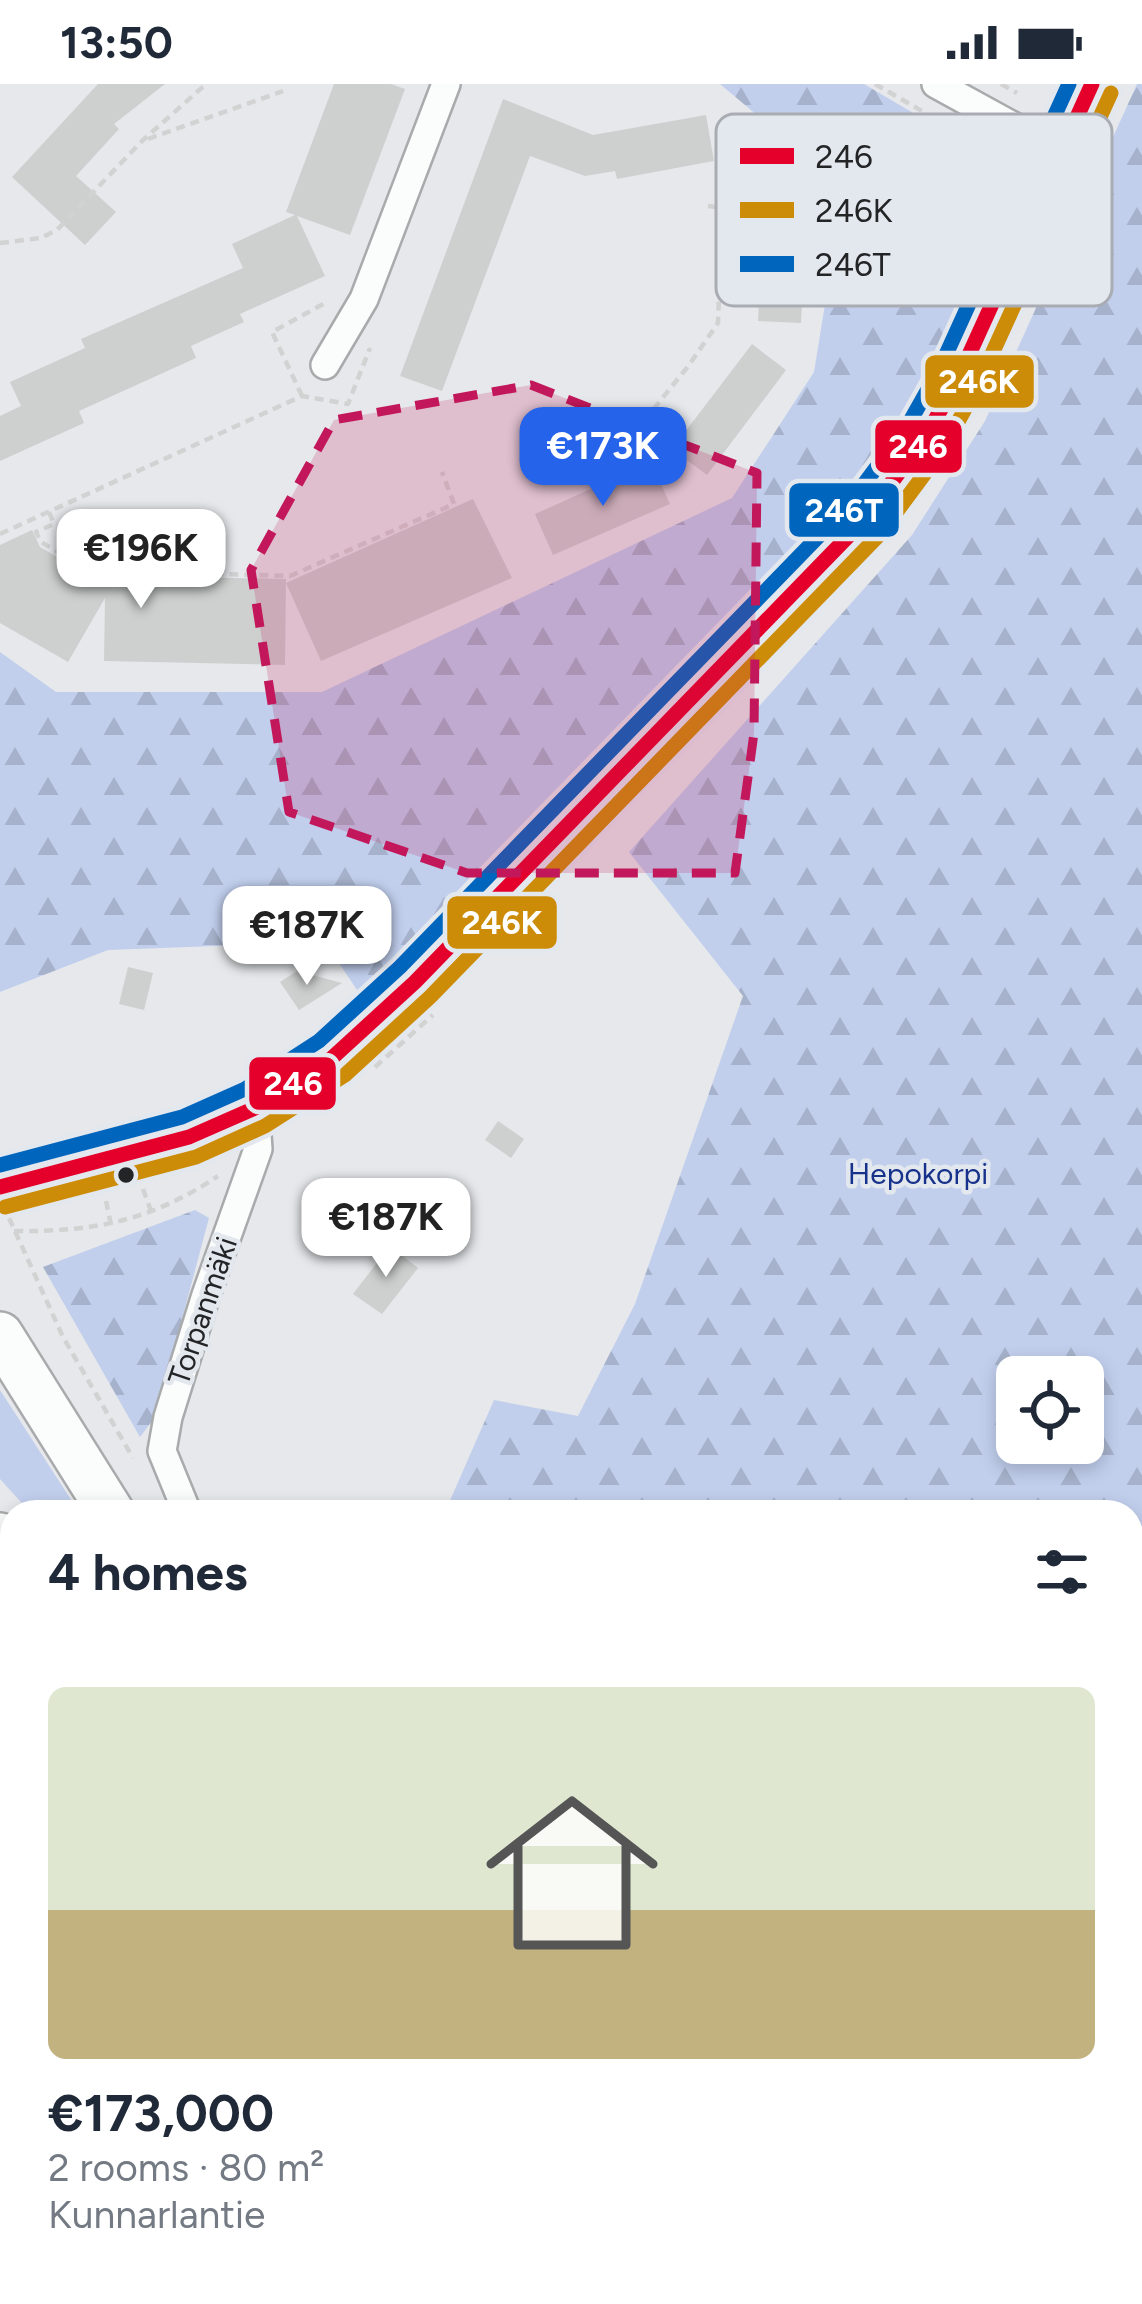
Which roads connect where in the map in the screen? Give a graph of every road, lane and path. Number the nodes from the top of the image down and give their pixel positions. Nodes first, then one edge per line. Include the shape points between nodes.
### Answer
1 (206, 84) edge
2 (446, 84) edge
3 (936, 84) edge
4 (1001, 84) edge
5 (1023, 84) edge
6 (1092, 84) edge
7 (283, 91) dead end
8 (991, 114) edge
9 (1078, 114) edge
10 (142, 141) junction
11 (708, 206) dead end
12 (716, 207) edge
13 (0, 243) edge
14 (333, 298) dead end
15 (719, 306) edge
16 (991, 306) edge
17 (325, 365) dead end
18 (561, 457) dead end
19 (442, 472) dead end
20 (49, 512) junction
21 (0, 534) edge
22 (255, 1108) junction
23 (0, 1187) edge
24 (143, 1189) dead end
25 (106, 1201) dead end
26 (151, 1211) dead end
27 (111, 1225) dead end
28 (14, 1231) dead end
29 (0, 1335) edge
30 (142, 1472) dead end
31 (103, 1500) edge
32 (182, 1500) edge

1 - 10 path
2 - 17 street via 364,299
3 - 8 street
4 - 5 path via 1016,96
6 - 9 main road
7 - 10 path
10 - 13 path via 57,230
11 - 12 path
14 - 20 path via 272,332 302,396
15 - 18 path via 718,323 648,416
16 - 22 main road via 926,436 863,521 415,982 332,1058
19 - 20 path via 454,504 290,576 88,570 41,542 36,532 54,524
20 - 21 path
22 - 23 main road via 189,1137
22 - 32 street, Torpanmäki via 258,1149 168,1417 162,1451
24 - 26 path
25 - 27 path
28 - 30 path via 63,1337
29 - 31 highway

